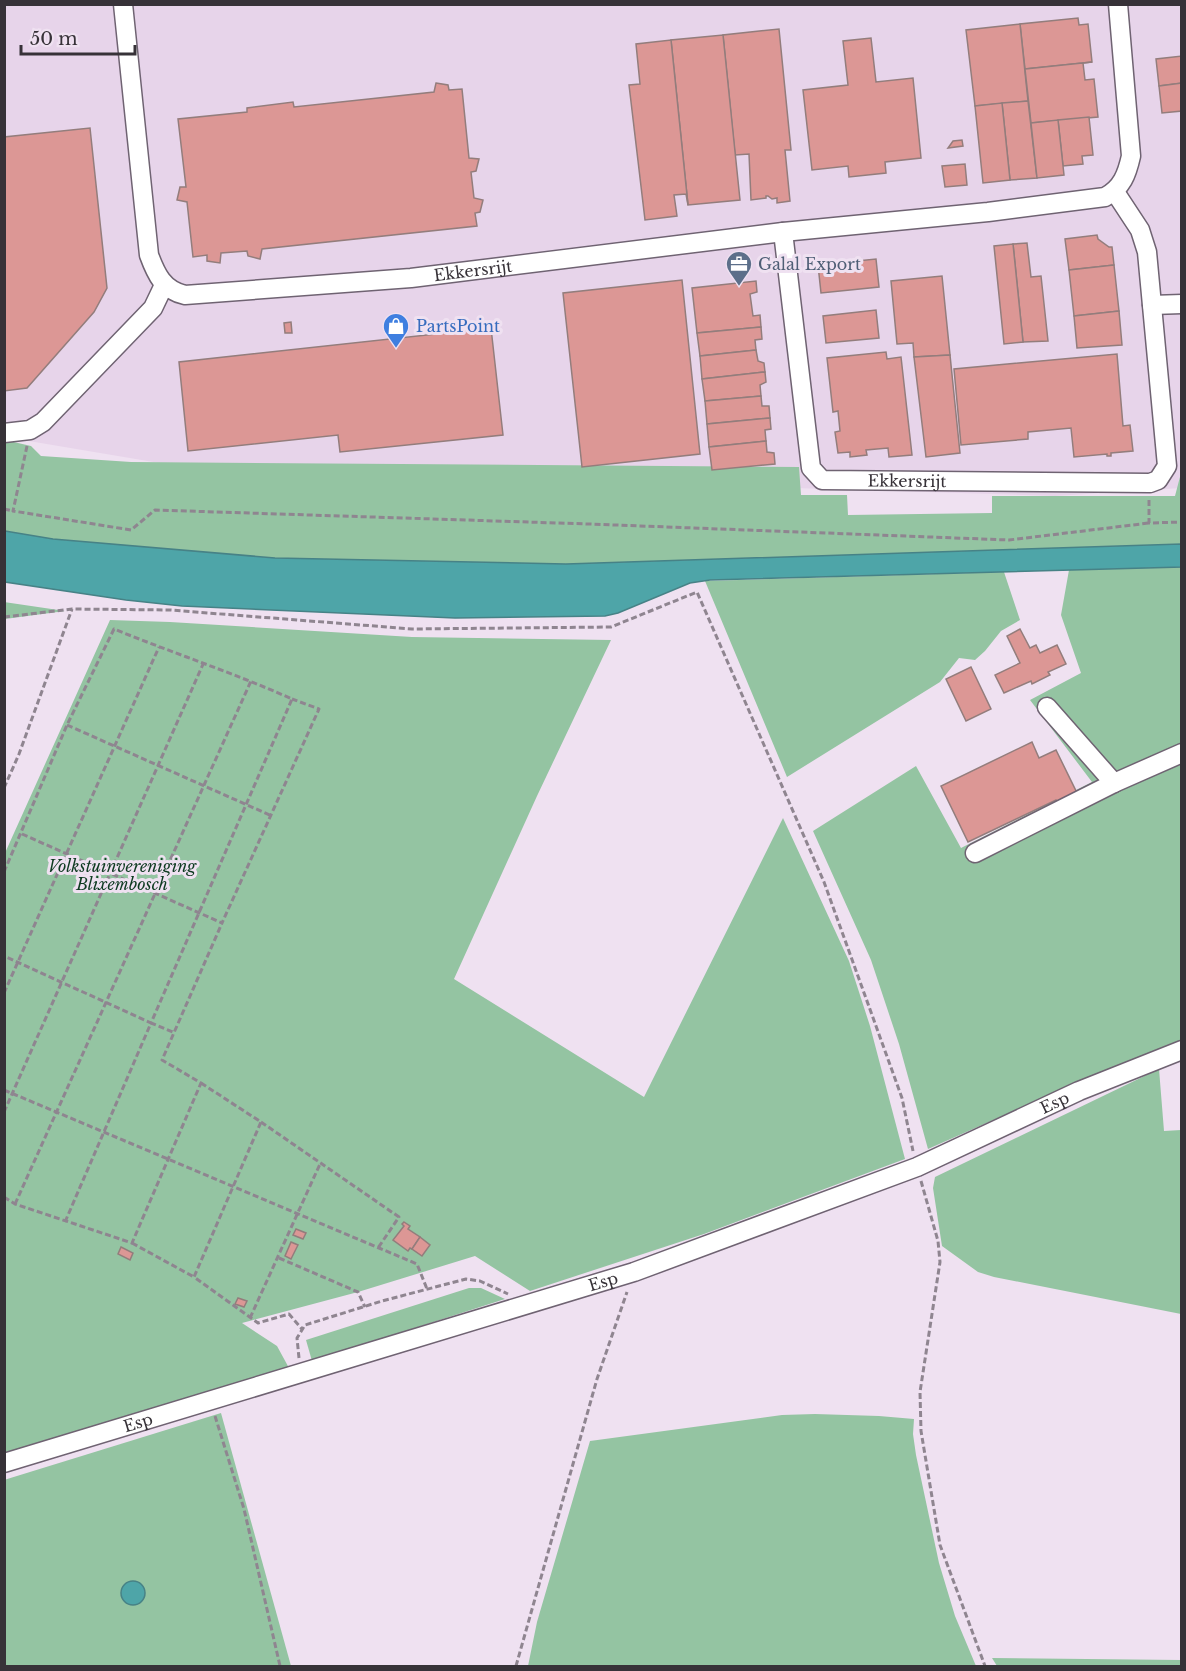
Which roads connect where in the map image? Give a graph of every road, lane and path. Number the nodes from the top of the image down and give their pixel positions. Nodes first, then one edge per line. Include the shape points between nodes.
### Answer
1 (123, 4) edge
2 (1118, 4) edge
3 (1115, 192) junction
4 (783, 232) junction
5 (164, 285) junction
6 (1152, 304) junction
7 (1182, 304) edge
8 (30, 430) junction
9 (4, 433) edge
10 (1174, 467) edge
11 (1150, 483) junction
12 (4, 509) edge
13 (13, 511) junction
14 (1182, 522) edge
15 (1149, 524) junction
16 (72, 609) junction
17 (4, 617) edge
18 (159, 647) junction
19 (204, 662) junction
20 (250, 681) junction
21 (292, 699) junction
22 (1047, 707) dead end
23 (67, 725) junction
24 (115, 746) junction
25 (1182, 753) edge
26 (158, 765) junction
27 (1114, 783) junction
28 (203, 785) junction
29 (4, 788) edge
30 (246, 804) junction
31 (272, 816) junction
32 (22, 834) junction
33 (975, 853) dead end
34 (67, 854) junction
35 (4, 872) edge
36 (110, 873) junction
37 (155, 893) junction
38 (199, 913) junction
39 (222, 923) junction
40 (4, 956) edge
41 (18, 962) junction
42 (62, 982) junction
43 (4, 993) edge
44 (106, 1002) junction
45 (151, 1023) junction
46 (173, 1032) junction
47 (1182, 1050) edge
48 (201, 1083) junction
49 (4, 1089) edge
50 (13, 1093) junction
51 (4, 1112) edge
52 (57, 1112) junction
53 (261, 1122) junction
54 (104, 1132) junction
55 (168, 1159) junction
56 (321, 1163) junction
57 (917, 1167) junction
58 (233, 1187) junction
59 (4, 1197) edge
60 (15, 1204) junction
61 (298, 1214) junction
62 (65, 1222) junction
63 (132, 1243) junction
64 (378, 1248) junction
65 (279, 1258) junction
66 (634, 1272) junction
67 (194, 1277) junction
68 (427, 1289) junction
69 (531, 1305) junction
70 (365, 1307) junction
71 (250, 1318) junction
72 (302, 1329) junction
73 (301, 1375) junction
74 (210, 1400) junction
75 (4, 1463) edge
76 (280, 1666) edge
77 (516, 1666) edge
78 (985, 1666) edge

1 - 5 street via 149,255
2 - 3 street via 1131,156 1126,176
3 - 4 street, Ekkersrijt via 1106,197 988,212
3 - 6 street via 1140,230 1147,252
4 - 5 street, Ekkersrijt via 399,279 185,296
4 - 11 street, Ekkersrijt via 811,468 822,480
5 - 8 street via 153,308 43,422
6 - 7 street
6 - 10 street
8 - 9 street
8 - 13 path
10 - 11 street
11 - 15 path
12 - 13 path
13 - 15 path via 131,530 155,510 1010,540
14 - 15 path
16 - 17 path
16 - 29 path
16 - 57 path via 170,610 412,629 611,627 697,592 824,882 902,1098
18 - 19 path
18 - 23 path via 114,629
18 - 24 path
19 - 20 path
19 - 26 path
20 - 21 path
20 - 28 path
21 - 30 path
21 - 31 path via 319,710
22 - 27 street
23 - 24 path
23 - 32 path
24 - 26 path
24 - 34 path
25 - 27 street
26 - 28 path
26 - 36 path
27 - 33 street
28 - 30 path
28 - 37 path
30 - 31 path
30 - 38 path
31 - 39 path
32 - 34 path
32 - 35 path
34 - 36 path
34 - 41 path
36 - 37 path
36 - 42 path
37 - 38 path
37 - 44 path
38 - 39 path
38 - 45 path
39 - 46 path
40 - 41 path
41 - 42 path
41 - 43 path
42 - 44 path
42 - 50 path
44 - 45 path
44 - 52 path
45 - 46 path
45 - 54 path
46 - 48 path via 162,1060
47 - 57 street, Esp via 1079,1091
48 - 53 path
48 - 55 path
49 - 50 path
50 - 51 path
50 - 52 path
52 - 54 path
52 - 60 path
53 - 56 path
53 - 58 path
54 - 55 path
54 - 62 path
55 - 58 path
55 - 63 path
56 - 61 path
56 - 64 path via 399,1217
57 - 66 street, Esp
57 - 78 path via 940,1262 920,1392 921,1431 940,1545
58 - 61 path
58 - 67 path
59 - 60 path
60 - 62 path
61 - 64 path
61 - 65 path
62 - 63 path
63 - 67 path
64 - 68 path via 417,1264
65 - 70 path via 358,1292
65 - 71 path
66 - 69 street, Esp
66 - 77 path via 597,1379
67 - 71 path
68 - 69 path via 466,1278
68 - 70 path
69 - 73 street, Esp
70 - 72 path
71 - 72 path via 258,1323 289,1314
72 - 73 path via 297,1338
73 - 74 street, Esp
74 - 75 street, Esp
74 - 76 path via 244,1509

